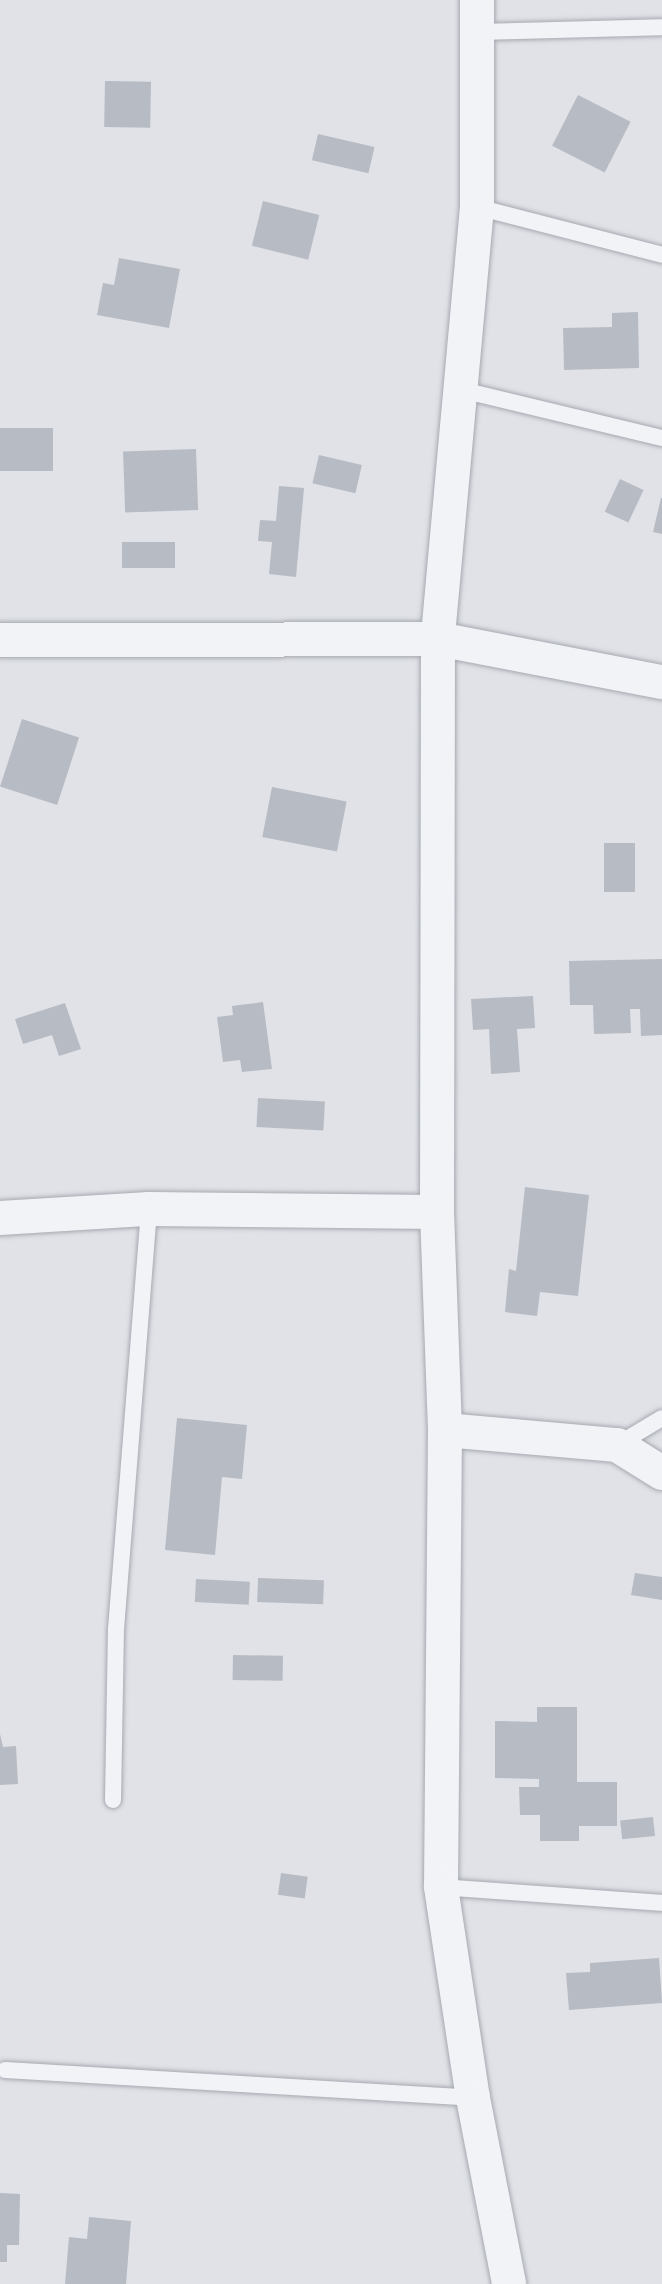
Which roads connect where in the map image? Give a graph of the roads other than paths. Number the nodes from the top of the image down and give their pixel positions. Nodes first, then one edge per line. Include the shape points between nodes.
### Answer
1 (477, 16) edge
2 (662, 27) edge
3 (477, 207) junction
4 (662, 255) edge
5 (462, 390) junction
6 (662, 438) edge
7 (438, 639) junction
8 (0, 640) edge
9 (662, 682) edge
10 (149, 1209) junction
11 (437, 1212) junction
12 (0, 1218) edge
13 (662, 1418) edge
14 (445, 1430) junction
15 (617, 1445) junction
16 (662, 1473) edge
17 (113, 1800) dead end
18 (441, 1887) junction
19 (662, 1903) edge
20 (5, 2070) dead end
21 (473, 2098) junction
22 (509, 2284) edge

1 - 2 lane
1 - 3 street
3 - 4 lane
3 - 5 street
5 - 6 lane
5 - 7 street
7 - 8 street
7 - 9 street
7 - 11 street
10 - 11 street
10 - 12 street
10 - 17 lane via 116,1629
11 - 14 street
13 - 15 lane
14 - 15 street
14 - 18 street
15 - 16 street
18 - 19 lane
18 - 21 street
20 - 21 lane
21 - 22 street

